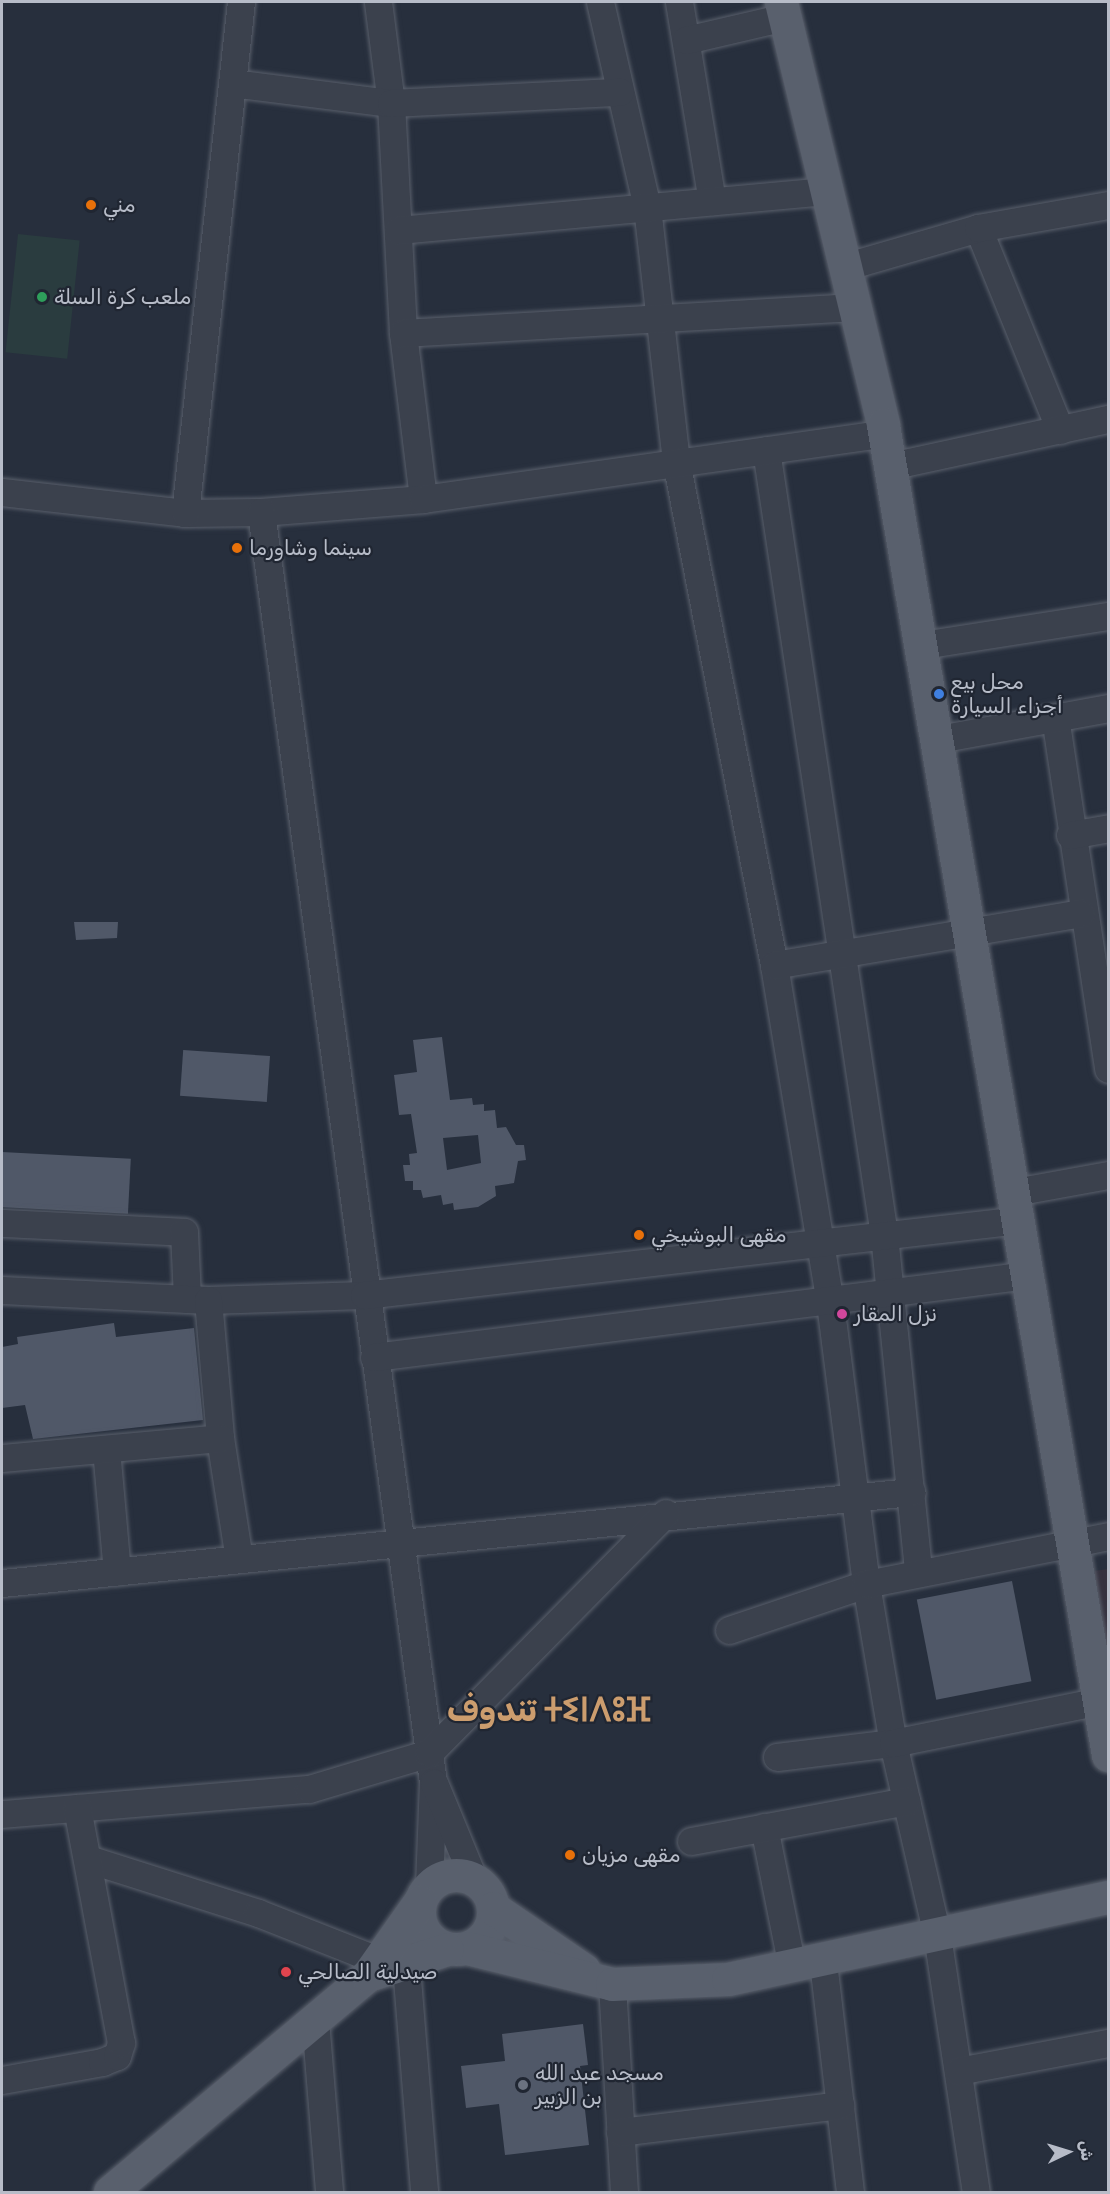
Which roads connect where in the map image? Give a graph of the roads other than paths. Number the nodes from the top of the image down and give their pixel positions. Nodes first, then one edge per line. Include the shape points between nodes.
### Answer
1 (242, 2) edge
2 (378, 2) edge
3 (600, 2) edge
4 (679, 2) edge
5 (783, 10) edge
6 (686, 40) junction
7 (232, 83) junction
8 (620, 92) junction
9 (391, 103) junction
10 (826, 191) junction
11 (712, 201) junction
12 (1108, 205) edge
13 (647, 207) junction
14 (978, 228) junction
15 (398, 230) junction
16 (844, 267) junction
17 (854, 307) junction
18 (660, 320) junction
19 (403, 333) junction
20 (1108, 419) edge
21 (1060, 430) junction
22 (885, 433) junction
23 (766, 450) junction
24 (676, 461) junction
25 (890, 466) junction
26 (2, 492) edge
27 (423, 499) junction
28 (261, 512) junction
29 (185, 513) junction
30 (1108, 616) edge
31 (922, 645) junction
32 (1108, 708) edge
33 (1055, 717) junction
34 (938, 740) junction
35 (1108, 828) edge
36 (1070, 835) junction
37 (1081, 913) junction
38 (972, 934) junction
39 (840, 957) junction
40 (774, 965) junction
41 (1108, 1069) edge
42 (1108, 1175) edge
43 (1016, 1206) junction
44 (2, 1223) edge
45 (884, 1235) junction
46 (820, 1242) junction
47 (1029, 1275) junction
48 (2, 1290) edge
49 (891, 1294) junction
50 (364, 1295) junction
51 (197, 1300) junction
52 (830, 1303) junction
53 (374, 1357) junction
54 (220, 1438) junction
55 (106, 1449) junction
56 (2, 1458) edge
57 (911, 1492) junction
58 (853, 1498) junction
59 (666, 1513) junction
60 (1108, 1536) edge
61 (401, 1542) junction
62 (1073, 1542) junction
63 (239, 1559) junction
64 (117, 1572) junction
65 (918, 1572) junction
66 (2, 1583) edge
67 (866, 1584) junction
68 (729, 1630) dead end
69 (1100, 1701) junction
70 (893, 1743) junction
71 (429, 1753) junction
72 (1108, 1755) edge
73 (777, 1757) dead end
74 (433, 1782) junction
75 (906, 1801) junction
76 (77, 1808) junction
77 (2, 1814) edge
78 (764, 1827) junction
79 (691, 1841) dead end
80 (88, 1859) junction
81 (474, 1880) junction
82 (425, 1894) junction
83 (1108, 1898) edge
84 (493, 1908) junction
85 (937, 1935) junction
86 (457, 1948) junction
87 (824, 1962) junction
88 (406, 1966) junction
89 (371, 1967) junction
90 (792, 1967) junction
91 (606, 1982) junction
92 (315, 2020) junction
93 (1108, 2043) edge
94 (958, 2071) junction
95 (2, 2080) edge
96 (840, 2105) junction
97 (620, 2132) junction
98 (110, 2192) edge
99 (329, 2193) edge
100 (424, 2193) edge
101 (624, 2193) edge
102 (850, 2193) edge
103 (976, 2193) edge

1 - 7 street
2 - 9 street
3 - 8 street
4 - 6 street
5 - 6 street
5 - 10 main road
6 - 11 street
7 - 9 street
7 - 29 street
8 - 9 street
8 - 13 street
9 - 15 street
10 - 11 street
10 - 16 main road
11 - 13 street
12 - 14 street
13 - 15 street
13 - 18 street
14 - 16 street
14 - 21 street
15 - 19 street
16 - 17 main road
17 - 18 street
17 - 22 main road
18 - 19 street
18 - 24 street
19 - 27 street
20 - 21 street
21 - 25 street
22 - 23 street
22 - 25 main road
23 - 24 street
23 - 39 street
24 - 27 street
24 - 40 street
25 - 31 main road
26 - 29 street
27 - 28 street
28 - 29 street
28 - 50 street
30 - 31 street
31 - 34 main road
32 - 33 street
33 - 34 street
33 - 36 street
34 - 38 main road
35 - 36 street
36 - 37 street
37 - 38 street
37 - 41 street
38 - 39 street
38 - 43 main road
39 - 40 street
39 - 45 street
40 - 46 street
42 - 43 street
43 - 45 street
43 - 47 main road
44 - 51 street via 184,1232
45 - 46 street
45 - 49 street
46 - 50 street
46 - 52 street
47 - 49 street
47 - 62 main road
48 - 51 street
49 - 52 street
49 - 57 street
50 - 51 street
50 - 53 street
51 - 54 street
52 - 53 street
52 - 58 street
53 - 61 street
54 - 55 street
54 - 63 street
55 - 56 street
55 - 64 street
57 - 58 street
57 - 65 street
58 - 59 street
58 - 67 street
59 - 61 street
59 - 71 street
60 - 62 street
61 - 63 street
61 - 71 street
62 - 65 street
62 - 69 main road
63 - 64 street
64 - 66 street
65 - 67 street
67 - 68 street
67 - 70 street
69 - 70 street
69 - 72 main road
70 - 73 street
70 - 75 street
71 - 74 street
71 - 76 street via 309,1789
74 - 81 street
74 - 82 street
75 - 78 street
75 - 85 street
76 - 77 street
76 - 80 street
78 - 79 street
78 - 90 street
80 - 89 street via 258,1912
80 - 95 street via 122,2032 117,2056
81 - 82 main road via 451,1875
81 - 84 main road
82 - 86 main road via 421,1926
82 - 89 main road
83 - 85 main road
84 - 86 main road via 490,1928
84 - 91 main road
85 - 87 main road
85 - 94 street
86 - 88 main road
86 - 91 main road
87 - 90 main road
87 - 96 street
88 - 89 main road
88 - 100 street
89 - 92 main road
90 - 91 main road via 728,1979
91 - 97 street
92 - 98 main road
92 - 99 street
93 - 94 street
94 - 103 street
96 - 97 street
96 - 102 street
97 - 101 street

